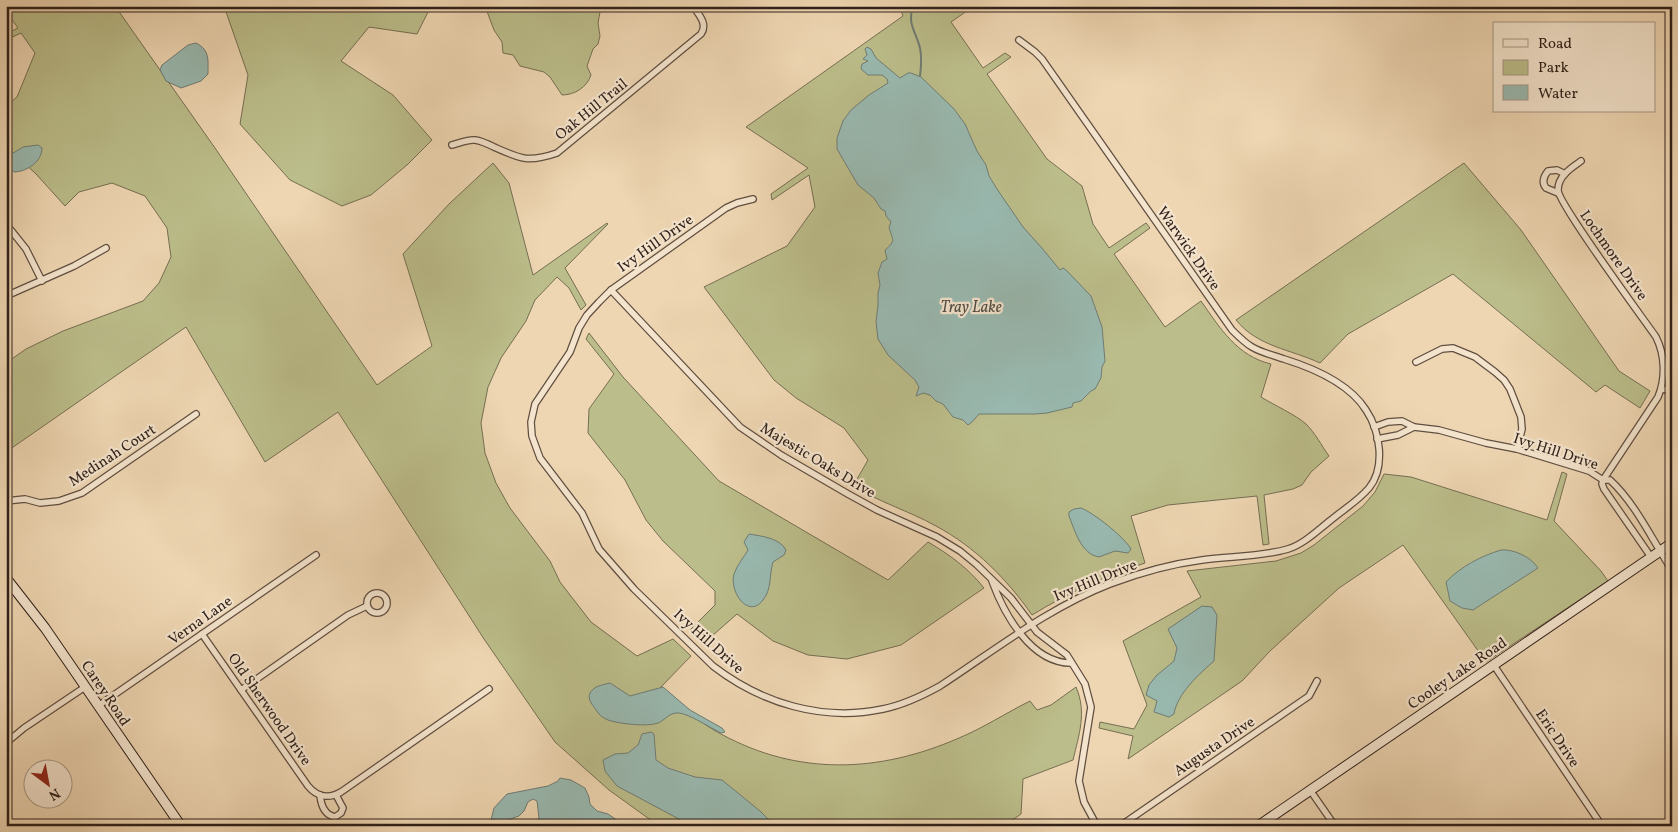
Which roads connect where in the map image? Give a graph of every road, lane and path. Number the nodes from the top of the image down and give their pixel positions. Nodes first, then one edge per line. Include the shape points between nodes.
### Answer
1 (693, 6) edge
2 (1019, 40) dead end
3 (452, 145) dead end
4 (1581, 161) dead end
5 (1565, 174) junction
6 (1558, 193) junction
7 (753, 199) dead end
8 (6, 224) edge
9 (106, 248) dead end
10 (42, 281) junction
11 (611, 290) junction
12 (6, 296) edge
13 (1416, 362) dead end
14 (1662, 389) junction
15 (1672, 392) edge
16 (196, 414) dead end
17 (1374, 427) junction
18 (1414, 427) junction
19 (1377, 439) junction
20 (1517, 449) junction
21 (1603, 480) junction
22 (6, 500) edge
23 (1672, 543) edge
24 (1660, 552) junction
25 (316, 555) dead end
26 (1651, 557) junction
27 (1672, 570) edge
28 (6, 578) edge
29 (992, 581) junction
30 (367, 606) dead end
31 (1031, 625) junction
32 (1018, 633) junction
33 (202, 634) junction
34 (1071, 663) junction
35 (1493, 664) junction
36 (1317, 681) dead end
37 (85, 687) junction
38 (241, 690) junction
39 (490, 690) dead end
40 (98, 706) junction
41 (6, 743) edge
42 (1310, 790) junction
43 (320, 795) junction
44 (336, 795) junction
45 (181, 826) edge
46 (1097, 826) edge
47 (1120, 826) edge
48 (1258, 826) edge
49 (1336, 826) edge
50 (1602, 826) edge

1 - 3 street, Oak Hill Trail via 704,24 701,34 557,153 528,159 473,140
2 - 17 street, Warwick Drive via 1042,59 1232,330 1264,353 1334,381 1359,400
4 - 5 street
5 - 6 street
5 - 6 street, Lochmore Drive via 1553,170 1544,176 1546,188
6 - 14 street, Lochmore Drive via 1656,337 1663,362
7 - 11 street, Ivy Hill Drive via 726,208
8 - 10 street via 26,249
9 - 10 street
10 - 12 street
11 - 29 street, Majestic Oaks Drive via 740,427 781,456 848,494 944,541 960,551
11 - 32 street, Ivy Hill Drive via 587,315 570,352 535,404 532,436 540,458 582,513 599,549 634,589 714,666 744,687 781,704 821,712 883,710 922,696
13 - 20 street via 1442,349 1453,348 1475,357 1495,372 1510,389 1521,417
14 - 15 street
14 - 21 street, Ivy Hill Drive
16 - 22 street, Medinah Court via 82,493 40,503
17 - 18 street, Ivy Hill Drive via 1402,421
17 - 19 street, Ivy Hill Drive
18 - 19 street, Ivy Hill Drive
18 - 20 street, Ivy Hill Drive
19 - 31 street, Ivy Hill Drive via 1379,462 1370,487 1297,546 1277,552 1199,560 1133,576 1077,598
20 - 21 street, Ivy Hill Drive via 1589,471
21 - 24 street via 1610,480 1616,486
21 - 26 street via 1604,489
23 - 24 street, Cooley Lake Road
24 - 26 street, Cooley Lake Road
24 - 27 street
25 - 33 street, Verna Lane
26 - 35 street, Cooley Lake Road
28 - 37 street, Carey Road
29 - 31 street, Majestic Oaks Drive via 1011,598
29 - 32 street, Majestic Oaks Drive via 1004,611
30 - 38 street via 348,615
31 - 32 street, Ivy Hill Drive
31 - 34 street, Majestic Oaks Drive via 1067,655
32 - 34 street, Majestic Oaks Drive via 1045,655 1060,663
33 - 38 street, Old Sherwood Drive
33 - 40 street, Verna Lane
34 - 46 street, Majestic Oaks Drive via 1084,684 1091,707 1079,781 1084,802
35 - 42 street, Cooley Lake Road
35 - 50 street, Eric Drive
36 - 47 street, Augusta Drive via 1309,696
37 - 40 street, Carey Road
37 - 41 street
38 - 43 street, Old Sherwood Drive via 308,786
39 - 44 street
40 - 45 street, Carey Road
42 - 48 street, Cooley Lake Road
42 - 49 street
43 - 44 street
43 - 44 street, Old Sherwood Drive via 321,805 327,814 335,817 343,808

